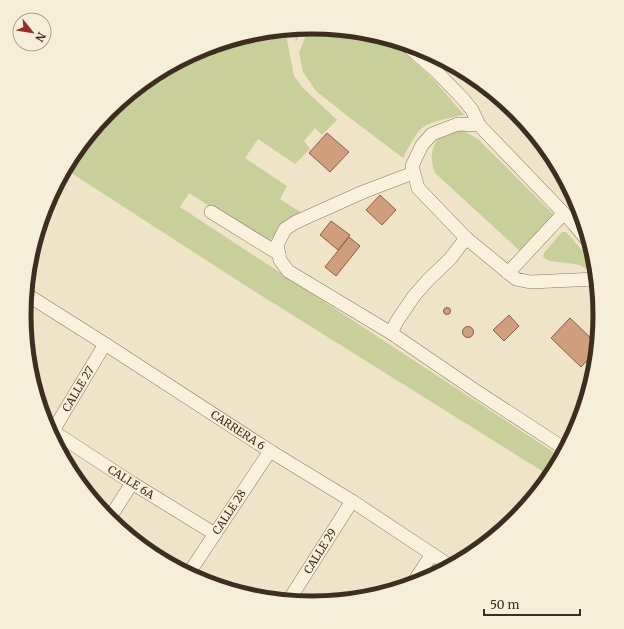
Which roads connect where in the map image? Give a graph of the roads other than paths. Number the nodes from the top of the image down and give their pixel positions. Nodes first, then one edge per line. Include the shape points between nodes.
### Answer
1 (416, 53) edge
2 (478, 125) junction
3 (413, 173) junction
4 (211, 212) dead end
5 (563, 214) junction
6 (576, 219) edge
7 (466, 238) junction
8 (279, 254) junction
9 (508, 274) junction
10 (591, 279) edge
11 (32, 298) edge
12 (391, 333) junction
13 (105, 344) junction
14 (54, 425) edge
15 (59, 437) edge
16 (560, 446) edge
17 (270, 451) junction
18 (132, 483) junction
19 (352, 501) junction
20 (113, 513) edge
21 (215, 534) junction
22 (432, 554) junction
23 (444, 562) edge
24 (192, 569) edge
25 (419, 575) edge
26 (292, 595) edge

1 - 2 street via 464,100 472,110
2 - 3 street via 458,124 432,134 422,145 412,166
2 - 5 street
3 - 7 street via 418,188
3 - 8 street via 364,192 284,229 277,245
4 - 8 street
5 - 6 street
5 - 9 street
7 - 9 street
7 - 12 street via 414,296
8 - 12 street via 288,271
9 - 10 street via 530,282
11 - 13 street, CARRERA 6
12 - 16 street
13 - 14 street, CALLE 27
13 - 17 street, CARRERA 6
15 - 18 street, CALLE 6A
17 - 19 street, CARRERA 6
17 - 21 street, CALLE 28
18 - 20 street
18 - 21 street, CALLE 6A
19 - 22 street, CARRERA 6
19 - 26 street, CALLE 29
21 - 24 street, CALLE 28
22 - 23 street, CARRERA 6
22 - 25 street

